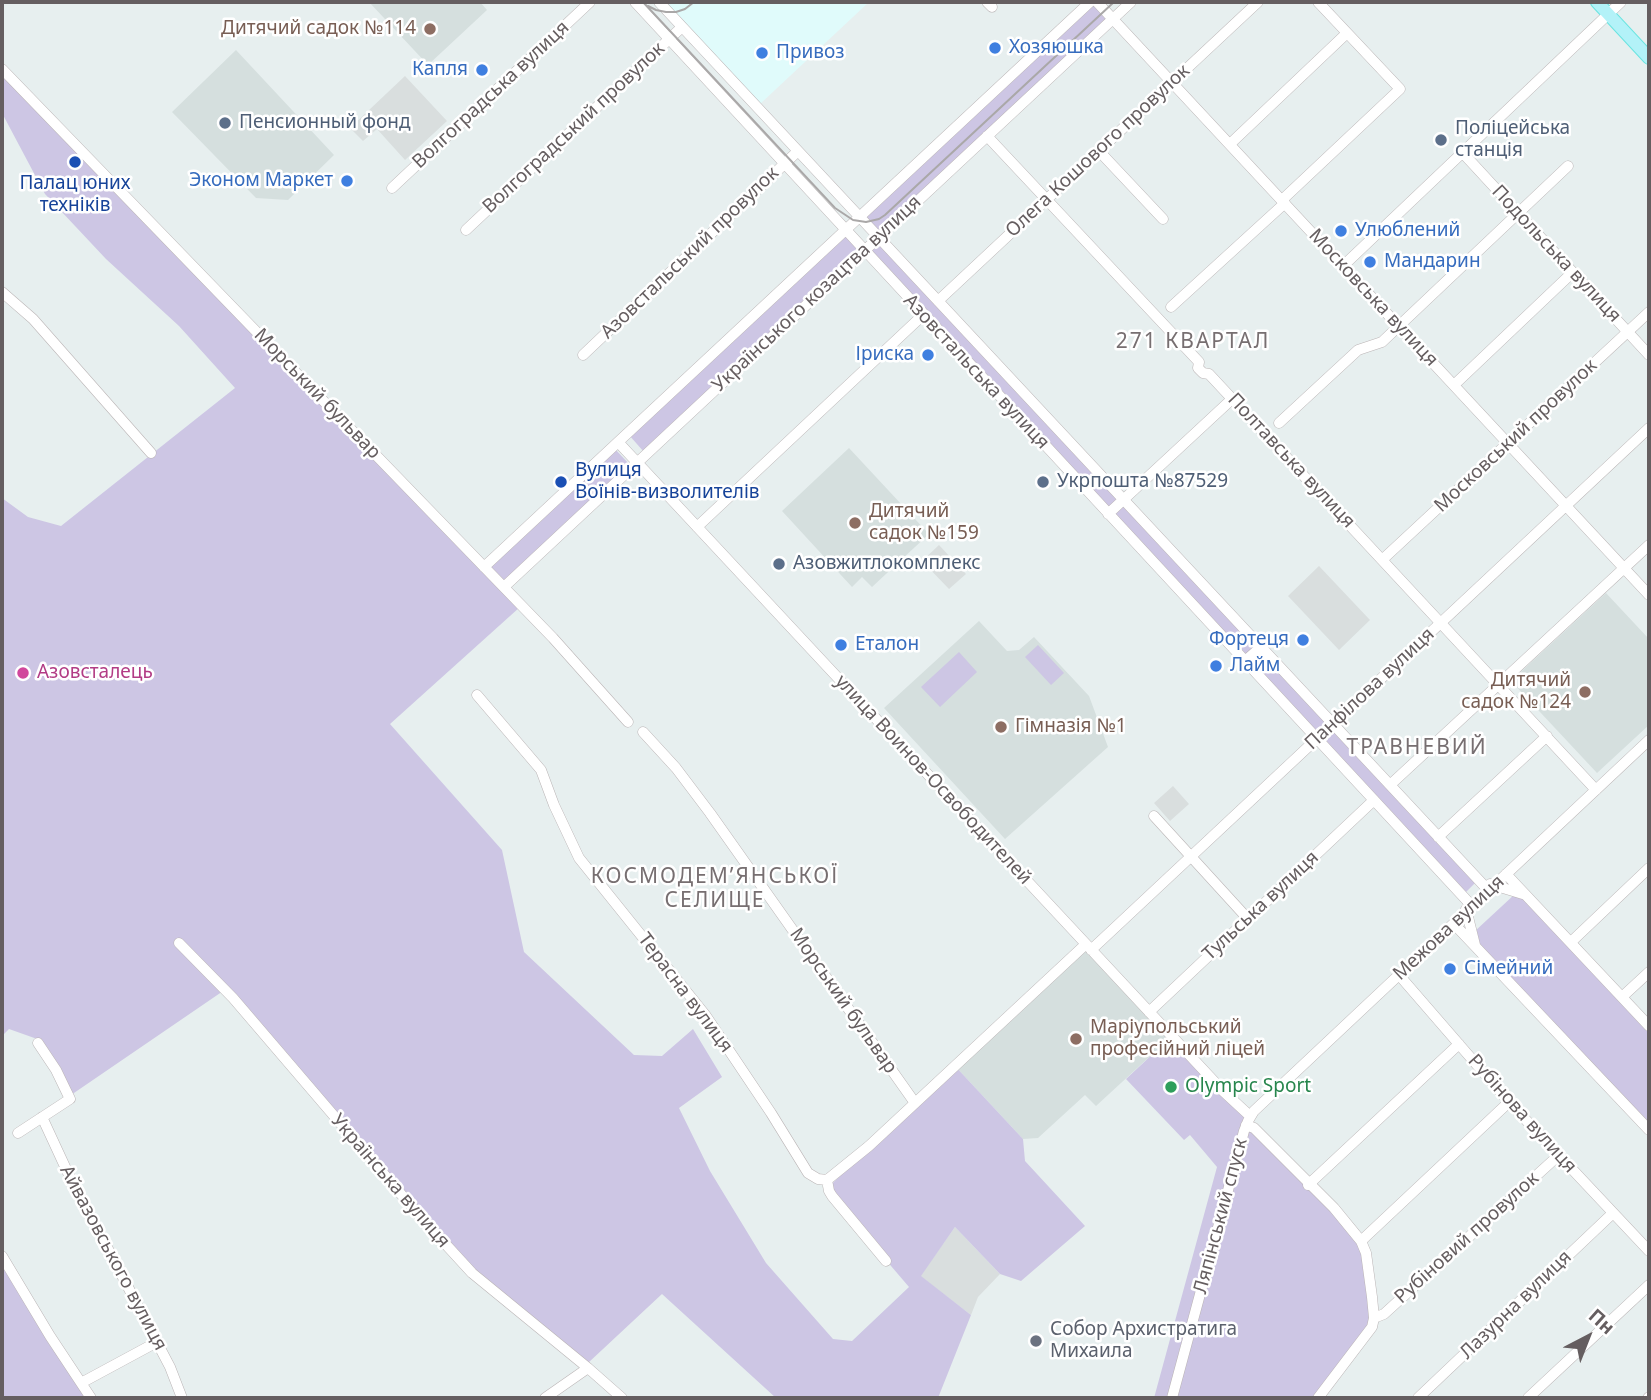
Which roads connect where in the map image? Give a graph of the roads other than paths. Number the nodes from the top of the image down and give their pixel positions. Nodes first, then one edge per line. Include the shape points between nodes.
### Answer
1 (590, 2) edge
2 (635, 2) edge
3 (659, 2) edge
4 (1090, 2) edge
5 (1097, 2) edge
6 (1131, 2) edge
7 (1258, 2) edge
8 (1318, 2) edge
9 (1597, 2) edge
10 (1621, 2) edge
11 (1608, 14) junction
12 (1113, 19) junction
13 (682, 27) junction
14 (1347, 33) junction
15 (669, 39) junction
16 (1649, 58) edge
17 (2, 69) edge
18 (1172, 82) junction
19 (987, 136) junction
20 (1230, 144) junction
21 (798, 151) junction
22 (1099, 151) junction
23 (1462, 152) junction
24 (785, 163) junction
25 (1568, 166) dead end
26 (391, 188) dead end
27 (1047, 200) junction
28 (1283, 202) junction
29 (1519, 214) junction
30 (859, 217) junction
31 (1163, 219) dead end
32 (846, 229) junction
33 (466, 230) dead end
34 (879, 236) junction
35 (864, 250) junction
36 (1343, 265) junction
37 (1573, 272) junction
38 (2, 292) edge
39 (938, 301) junction
40 (1171, 307) dead end
41 (1649, 312) edge
42 (923, 315) junction
43 (1399, 326) junction
44 (1628, 332) junction
45 (583, 355) dead end
46 (1649, 355) edge
47 (1454, 385) junction
48 (1232, 398) junction
49 (1279, 423) dead end
50 (1649, 428) edge
51 (618, 442) junction
52 (1508, 443) junction
53 (151, 453) dead end
54 (637, 463) junction
55 (1124, 500) junction
56 (1566, 506) junction
57 (1108, 514) junction
58 (697, 527) junction
59 (1649, 545) edge
60 (1382, 560) junction
61 (484, 566) junction
62 (1624, 569) junction
63 (504, 587) junction
64 (1649, 595) edge
65 (1441, 623) junction
66 (1261, 647) junction
67 (1245, 661) junction
68 (1499, 685) junction
69 (477, 695) dead end
70 (628, 722) dead end
71 (1333, 724) junction
72 (643, 732) dead end
73 (1547, 736) junction
74 (1317, 739) junction
75 (1649, 740) edge
76 (1390, 785) junction
77 (1597, 790) junction
78 (1374, 800) junction
79 (1154, 816) dead end
80 (1438, 837) junction
81 (1191, 857) junction
82 (1649, 868) edge
83 (1506, 874) junction
84 (1491, 888) junction
85 (1526, 895) junction
86 (1469, 909) junction
87 (1248, 919) junction
88 (1454, 923) junction
89 (1570, 942) junction
90 (179, 943) dead end
91 (1475, 946) junction
92 (1089, 947) junction
93 (1649, 972) edge
94 (1399, 975) junction
95 (1622, 997) junction
96 (1149, 1012) junction
97 (1649, 1026) edge
98 (38, 1043) dead end
99 (1458, 1044) junction
100 (1509, 1102) junction
101 (915, 1104) junction
102 (42, 1117) junction
103 (1248, 1121) junction
104 (1649, 1130) edge
105 (18, 1133) dead end
106 (1559, 1155) junction
107 (827, 1181) junction
108 (1308, 1185) junction
109 (1613, 1213) junction
110 (1361, 1241) junction
111 (1649, 1251) edge
112 (2, 1256) edge
113 (886, 1261) dead end
114 (1649, 1285) edge
115 (1374, 1318) junction
116 (157, 1342) junction
117 (588, 1368) junction
118 (81, 1383) junction
119 (91, 1398) edge
120 (182, 1398) edge
121 (545, 1398) edge
122 (622, 1398) edge
123 (1172, 1398) edge
124 (1318, 1398) edge
125 (1418, 1398) edge
126 (1528, 1398) edge

1 - 26 street, Волгоградська вулиця
2 - 15 street, Азовстальська вулиця
3 - 13 street, Азовстальська вулиця
4 - 30 street, Українського козацтва вулиця
5 - 12 street, Московська вулиця
6 - 12 street, Українського козацтва вулиця
7 - 18 street, Олега Кошового провулок
8 - 14 street
9 - 11 main road
10 - 11 street
11 - 16 main road
11 - 23 street
12 - 18 street, Московська вулиця
12 - 19 street, Українського козацтва вулиця
13 - 15 street, Волгоградський провулок
13 - 21 street, Азовстальська вулиця
14 - 20 street
14 - 28 street via 1400,89
15 - 24 street, Азовстальська вулиця
15 - 33 street, Волгоградський провулок
17 - 61 street, Морський бульвар
18 - 20 street, Московська вулиця
18 - 22 street, Олега Кошового провулок
19 - 27 street, Полтавська вулиця
19 - 34 street, Українського козацтва вулиця
20 - 28 street, Московська вулиця
21 - 24 street, Азовстальський провулок
21 - 30 street, Азовстальська вулиця
22 - 27 street, Олега Кошового провулок
22 - 31 street
23 - 29 street, Подольська вулиця
23 - 36 street
24 - 32 street, Азовстальська вулиця
24 - 45 street, Азовстальський провулок
25 - 29 street
27 - 39 street, Олега Кошового провулок
27 - 48 street, Полтавська вулиця via 1199,362 1198,368
28 - 36 street, Московська вулиця
28 - 40 street
29 - 37 street, Подольська вулиця
29 - 43 street
30 - 32 street, Українського козацтва вулиця
30 - 34 street, Азовстальська вулиця
32 - 35 street, Азовстальська вулиця
32 - 51 street, Українського козацтва вулиця
34 - 35 street, Українського козацтва вулиця
34 - 39 street, Азовстальська вулиця
35 - 42 street, Азовстальська вулиця
35 - 54 street, Українського козацтва вулиця
36 - 43 street, Московська вулиця
37 - 44 street, Подольська вулиця
37 - 47 street
38 - 53 street via 33,319
39 - 55 street, Азовстальська вулиця
41 - 44 street, Московський провулок
42 - 57 street, Азовстальська вулиця
42 - 58 street
43 - 47 street, Московська вулиця
43 - 49 street via 1382,342 1358,350
44 - 46 street, Подольська вулиця
44 - 52 street, Московський провулок
47 - 52 street, Московська вулиця
48 - 55 street
48 - 60 street, Полтавська вулиця
50 - 56 street, Панфілова вулиця
51 - 54 street, улица Воинов-Освободителей
51 - 61 street, Українського козацтва вулиця
52 - 56 street, Московська вулиця
52 - 60 street, Московський провулок
54 - 58 street, улица Воинов-Освободителей
54 - 63 street, Українського козацтва вулиця
55 - 57 street
55 - 66 street, Азовстальська вулиця
56 - 62 street, Московська вулиця
56 - 65 street, Панфілова вулиця
57 - 67 street, Азовстальська вулиця
58 - 92 street, улица Воинов-Освободителей
59 - 62 street
60 - 65 street, Полтавська вулиця
61 - 63 street, Морський бульвар
62 - 64 street, Московська вулиця
62 - 68 street
63 - 70 street, Морський бульвар
65 - 68 street, Полтавська вулиця
65 - 71 street, Панфілова вулиця
66 - 67 street
66 - 71 street, Азовстальська вулиця
67 - 74 street, Азовстальська вулиця
68 - 73 street, Полтавська вулиця
68 - 76 street
69 - 107 street, Терасна вулиця via 539,767 579,858 706,1016 803,1167 813,1177
71 - 74 street, Панфілова вулиця
71 - 76 street, Азовстальська вулиця
72 - 101 street, Морський бульвар via 710,813
73 - 77 street, Полтавська вулиця
73 - 80 street
74 - 78 street, Азовстальська вулиця
74 - 81 street, Панфілова вулиця
75 - 77 street, Межова вулиця
76 - 80 street, Азовстальська вулиця
77 - 83 street, Межова вулиця
78 - 86 street, Азовстальська вулиця via 1462,894
78 - 87 street, Тульська вулиця
79 - 81 street
80 - 84 street, Азовстальська вулиця
81 - 87 street
81 - 92 street, Панфілова вулиця
82 - 89 street
83 - 84 street, Межова вулиця
83 - 85 street
84 - 85 street
84 - 86 street, Межова вулиця
85 - 89 street
86 - 88 street, Межова вулиця
86 - 91 street, Азовстальська вулиця
87 - 96 street, Тульська вулиця
88 - 91 street, Азовстальська вулиця
88 - 94 street, Межова вулиця
89 - 95 street
90 - 117 street, Українська вулиця via 233,998 472,1273
91 - 104 street, Азовстальська вулиця
92 - 96 street, улица Воинов-Освободителей
92 - 101 street
93 - 95 street
94 - 99 street, Рубінова вулиця
94 - 103 street, Межова вулиця
95 - 97 street
96 - 103 street, улица Воинов-Освободителей
98 - 102 street via 70,1099
99 - 100 street, Рубінова вулиця
99 - 108 street
100 - 106 street, Рубінова вулиця
100 - 110 street
101 - 107 street
102 - 105 street
102 - 116 street, Айвазовського вулиця
103 - 108 street, улица Воинов-Освободителей
103 - 123 street, Ляпінський спуск
106 - 109 street, Рубінова вулиця
106 - 115 street, Рубіновий провулок via 1384,1314
107 - 113 street, Терасна вулиця via 832,1196
108 - 110 street, улица Воинов-Освободителей
109 - 111 street, Рубінова вулиця
109 - 125 street, Лазурна вулиця
110 - 115 street
112 - 118 street
114 - 126 street
115 - 124 street
116 - 118 street
116 - 120 street, Айвазовського вулиця
117 - 121 street
117 - 122 street, Українська вулиця
118 - 119 street

